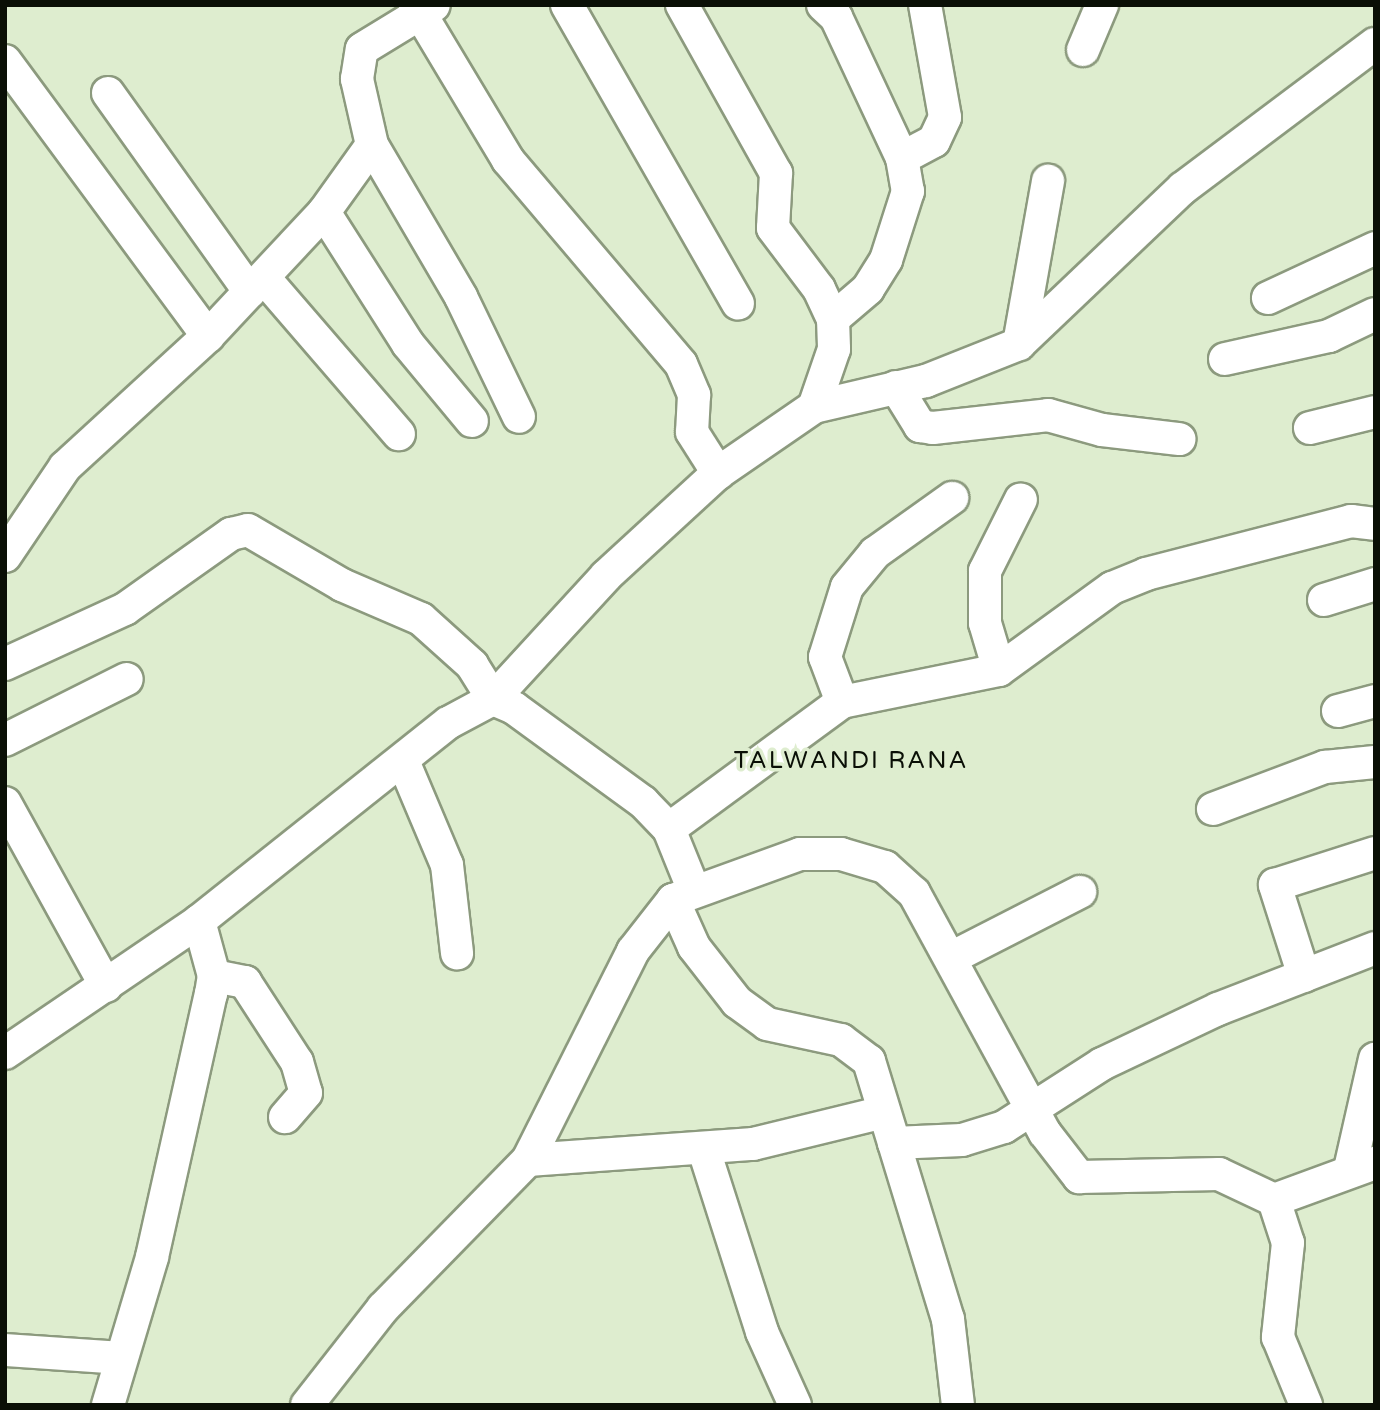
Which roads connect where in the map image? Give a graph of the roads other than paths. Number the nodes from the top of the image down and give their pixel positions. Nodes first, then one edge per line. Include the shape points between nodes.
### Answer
1 (567, 5) edge
2 (682, 5) edge
3 (823, 5) edge
4 (925, 5) edge
5 (1102, 5) edge
6 (423, 8) edge
7 (1375, 44) edge
8 (1083, 50) dead end
9 (5, 61) edge
10 (108, 93) dead end
11 (372, 145) junction
12 (902, 158) junction
13 (1048, 181) dead end
14 (324, 212) junction
15 (1375, 248) edge
16 (258, 286) junction
17 (1268, 298) dead end
18 (738, 303) dead end
19 (1375, 314) edge
20 (833, 319) junction
21 (208, 336) junction
22 (1019, 344) junction
23 (1225, 359) dead end
24 (896, 387) junction
25 (814, 407) junction
26 (1375, 412) edge
27 (519, 417) dead end
28 (472, 421) dead end
29 (1310, 428) dead end
30 (399, 434) dead end
31 (1179, 439) dead end
32 (718, 473) junction
33 (953, 498) dead end
34 (1021, 499) dead end
35 (15, 511) edge
36 (1375, 524) edge
37 (5, 556) edge
38 (1375, 584) edge
39 (1324, 600) dead end
40 (5, 664) edge
41 (999, 670) junction
42 (127, 679) dead end
43 (493, 699) junction
44 (1375, 701) edge
45 (842, 702) junction
46 (1338, 711) dead end
47 (5, 740) edge
48 (403, 761) junction
49 (1375, 762) edge
50 (5, 803) edge
51 (1213, 810) dead end
52 (669, 829) junction
53 (1375, 853) edge
54 (1080, 892) dead end
55 (683, 894) junction
56 (199, 921) junction
57 (1375, 948) edge
58 (457, 953) dead end
59 (953, 957) junction
60 (214, 976) junction
61 (1304, 976) junction
62 (106, 986) junction
63 (5, 1053) edge
64 (1375, 1059) edge
65 (1031, 1107) junction
66 (884, 1111) junction
67 (285, 1117) dead end
68 (894, 1143) junction
69 (704, 1150) junction
70 (528, 1160) junction
71 (1362, 1166) edge
72 (1274, 1200) junction
73 (5, 1350) edge
74 (121, 1358) junction
75 (108, 1405) edge
76 (307, 1405) edge
77 (795, 1405) edge
78 (958, 1405) edge
79 (1306, 1405) edge

1 - 18 street
2 - 20 street via 776,173 773,228 819,289
3 - 12 street via 836,17
4 - 12 street via 945,117 934,141
5 - 8 street
6 - 11 street via 375,39 356,62
6 - 32 street via 508,160 681,365 694,395 692,432
7 - 22 street via 1184,188
9 - 21 street
10 - 16 street
11 - 14 street
11 - 27 street via 461,297
12 - 20 street via 908,191 903,223 868,289
13 - 22 street
14 - 16 street
14 - 28 street via 408,344
15 - 17 street
16 - 21 street
16 - 30 street
19 - 23 street via 1329,336
20 - 25 street via 834,349
21 - 35 street
22 - 24 street
24 - 25 street
24 - 31 street via 920,426 1048,415 1102,430
25 - 32 street
26 - 29 street
32 - 43 street via 606,576
33 - 45 street via 875,553 847,587 825,657
34 - 41 street via 985,571 985,623
35 - 37 street
36 - 41 street via 1351,521 1112,587
38 - 39 street
40 - 43 street via 125,609 231,534 248,530 342,585 421,619 472,665
41 - 45 street
42 - 47 street
43 - 48 street via 457,717
43 - 52 street via 514,708 643,802
44 - 46 street
45 - 52 street
48 - 56 street
48 - 58 street via 447,865
49 - 51 street via 1325,767
50 - 62 street
52 - 55 street
53 - 61 street via 1275,885
54 - 59 street
55 - 59 street via 800,854 841,854 885,867 914,893
55 - 66 street via 694,947 737,1002 767,1024 857,1049 869,1060
55 - 70 street via 634,951
56 - 60 street
56 - 62 street
57 - 61 street
59 - 65 street
60 - 67 street via 245,982 297,1062 306,1093
60 - 74 street via 165,1204
61 - 65 street via 1126,1052
62 - 63 street
64 - 71 street
65 - 68 street via 985,1135
65 - 72 street via 1061,1160 1079,1177 1219,1174
66 - 68 street
66 - 69 street
68 - 78 street via 956,1353
69 - 70 street
69 - 77 street via 762,1332
70 - 76 street via 383,1308
71 - 72 street
72 - 79 street via 1288,1244 1278,1337
73 - 74 street
74 - 75 street

